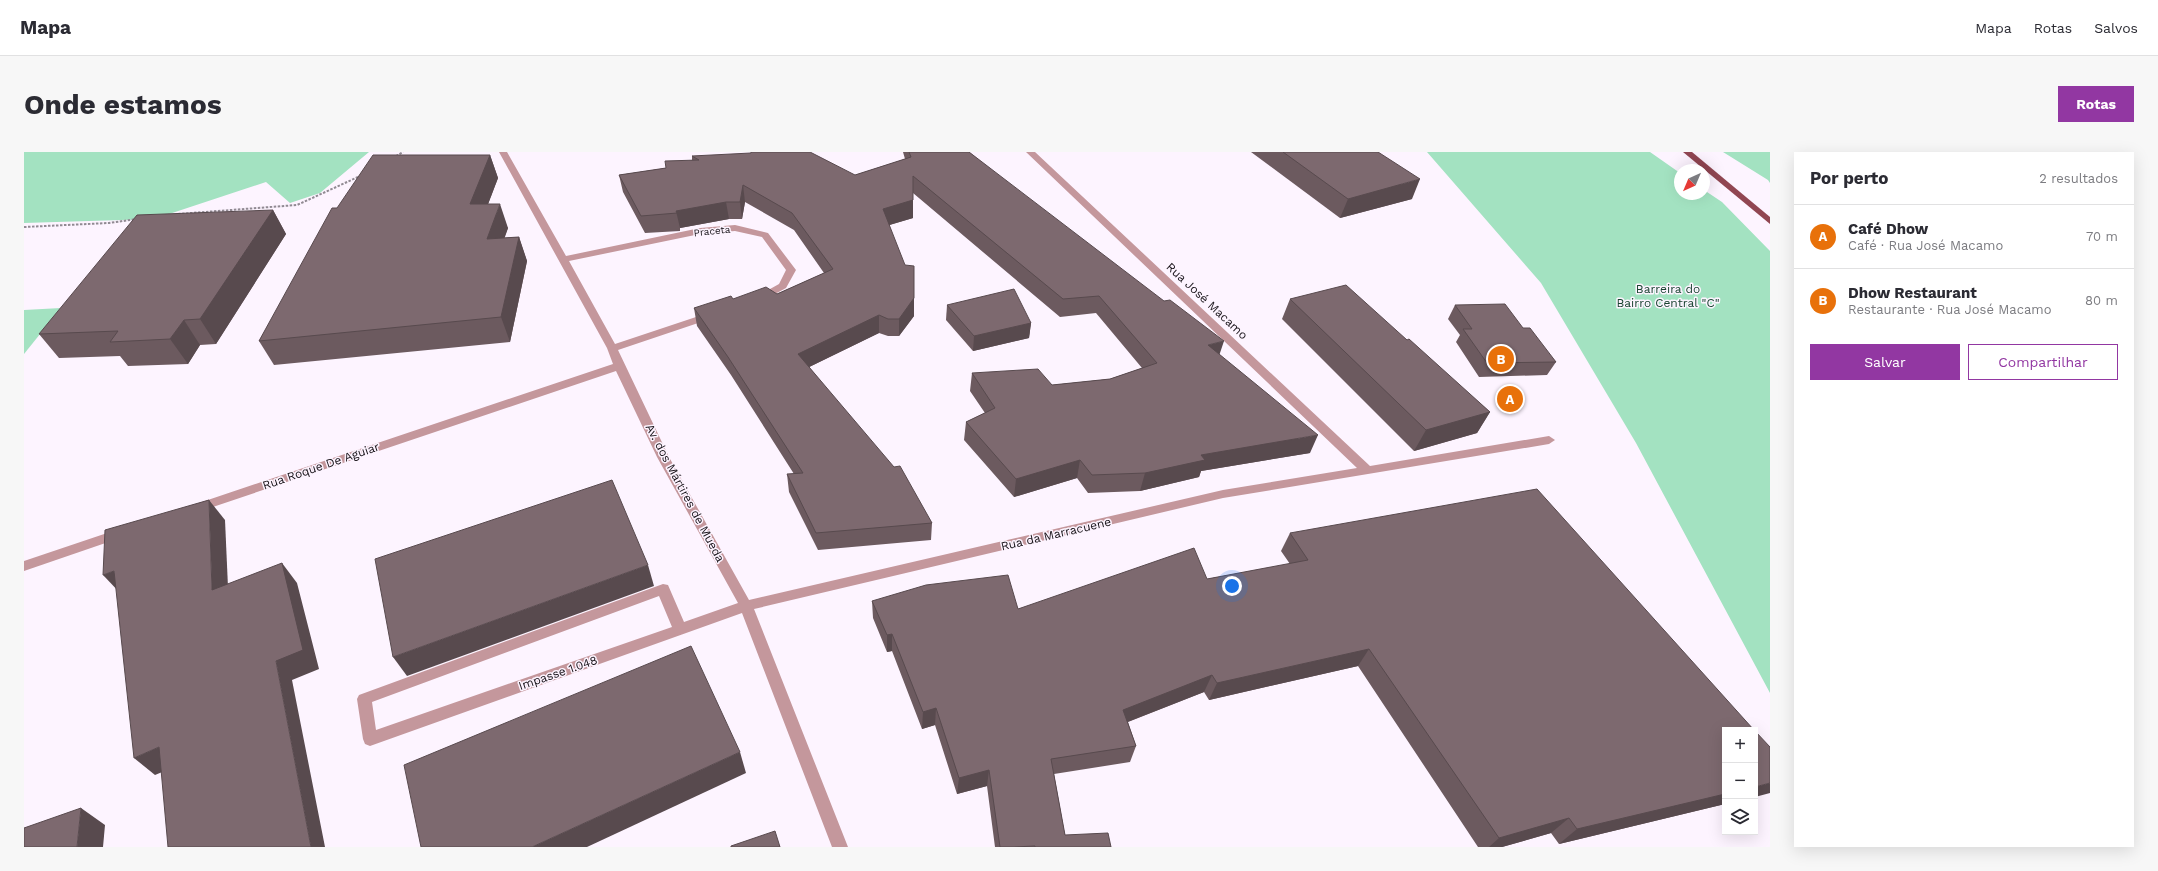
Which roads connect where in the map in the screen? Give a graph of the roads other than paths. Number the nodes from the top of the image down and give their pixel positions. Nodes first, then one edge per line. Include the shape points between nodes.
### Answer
1 (502, 152) edge
2 (1030, 152) edge
3 (1687, 152) edge
4 (1770, 221) edge
5 (562, 260) junction
6 (748, 303) edge
7 (725, 310) edge
8 (612, 348) junction
9 (619, 366) junction
10 (1549, 440) dead end
11 (1366, 469) junction
12 (182, 513) edge
13 (129, 530) edge
14 (24, 566) edge
15 (746, 606) junction
16 (680, 630) junction
17 (840, 847) edge

1 - 5 street, Av. dos Mártires de Mueda
2 - 11 street, Rua José Macamo
3 - 4 main road
5 - 6 street, Praceta via 700,231 735,228 765,235 791,270 783,286
5 - 8 street, Av. dos Mártires de Mueda
7 - 8 street
8 - 9 street, Av. dos Mártires de Mueda
9 - 12 street, Rua Roque De Aguiar
9 - 15 street, Av. dos Mártires de Mueda via 663,457
10 - 11 street, Rua da Marracuene
11 - 15 street, Rua da Marracuene via 1223,494
13 - 14 street
15 - 16 street, Impasse 1.048
15 - 17 street, Av. dos Mártires de Mueda
16 - 16 street, Impasse 1.048 via 370,739 364,699 662,589

